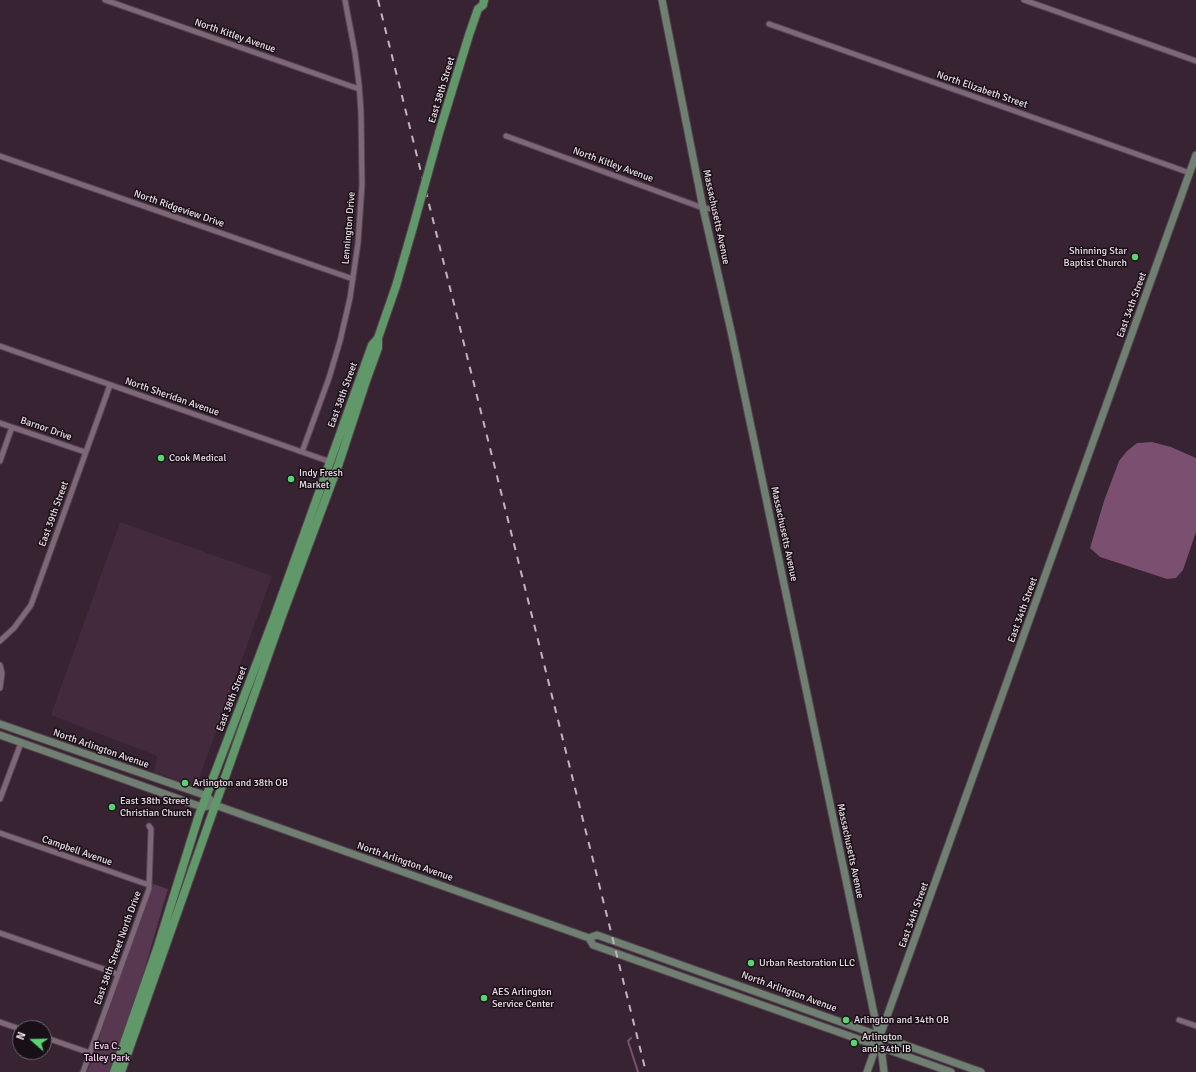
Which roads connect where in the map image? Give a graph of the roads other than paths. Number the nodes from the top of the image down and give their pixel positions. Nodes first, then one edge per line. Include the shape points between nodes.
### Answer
1 (105, 0) edge
2 (344, 0) edge
3 (478, 0) edge
4 (484, 0) edge
5 (662, 0) edge
6 (1024, 0) edge
7 (478, 9) junction
8 (769, 24) dead end
9 (1196, 61) edge
10 (359, 89) junction
11 (506, 136) dead end
12 (1196, 155) edge
13 (0, 156) edge
14 (1190, 173) junction
15 (704, 208) junction
16 (715, 209) dead end
17 (353, 279) junction
18 (0, 346) edge
19 (110, 385) junction
20 (0, 422) edge
21 (12, 427) junction
22 (85, 452) junction
23 (302, 452) junction
24 (0, 461) edge
25 (335, 462) junction
26 (0, 641) edge
27 (0, 664) edge
28 (0, 688) edge
29 (0, 724) edge
30 (0, 736) edge
31 (21, 743) junction
32 (207, 796) junction
33 (0, 799) edge
34 (215, 806) junction
35 (203, 807) junction
36 (149, 826) dead end
37 (0, 833) edge
38 (149, 885) junction
39 (0, 933) edge
40 (589, 938) junction
41 (118, 974) junction
42 (1179, 1020) dead end
43 (0, 1022) edge
44 (12, 1026) edge
45 (1196, 1026) edge
46 (52, 1040) edge
47 (879, 1041) junction
48 (90, 1053) junction
49 (84, 1072) edge
50 (114, 1072) edge
51 (121, 1072) edge
52 (868, 1072) edge
53 (884, 1072) edge
54 (951, 1072) edge
55 (981, 1072) edge

1 - 10 street, North Kitley Avenue
2 - 10 street, Lennington Drive via 352,34
3 - 7 main road, East 38th Street
4 - 7 main road, East 38th Street
5 - 15 main road, Massachusetts Avenue
6 - 9 street
7 - 25 main road, East 38th Street, bridge via 439,133 396,286 378,338 378,348
8 - 14 street, North Elizabeth Street
10 - 17 street, Lennington Drive via 362,185
11 - 15 street, North Kitley Avenue
12 - 14 main road, East 34th Street
13 - 17 street, North Ridgeview Drive
14 - 47 main road, East 34th Street
15 - 16 street, North Kitley Avenue
15 - 47 main road, Massachusetts Avenue
17 - 23 street, Lennington Drive via 337,352
18 - 19 street, North Sheridan Avenue
19 - 22 street, East 39th Street
19 - 23 street, North Sheridan Avenue
20 - 21 street, Barnor Drive
21 - 22 street, Barnor Drive
21 - 24 street
22 - 26 street, East 39th Street via 31,605 14,628
23 - 25 street, North Sheridan Avenue
25 - 32 main road, East 38th Street
25 - 34 main road, East 38th Street
27 - 28 street
29 - 32 main road, North Arlington Avenue
30 - 31 main road, North Arlington Avenue
31 - 33 street
31 - 35 main road, North Arlington Avenue
32 - 34 main road
32 - 35 main road, East 38th Street
34 - 35 main road, North Arlington Avenue
34 - 40 main road, North Arlington Avenue
34 - 51 main road, East 38th Street
35 - 50 main road, East 38th Street
36 - 38 street, East 38th Street North Drive
37 - 38 street, Campbell Avenue
38 - 41 street, East 38th Street North Drive
39 - 41 street
40 - 47 main road, North Arlington Avenue via 593,945
40 - 47 main road, North Arlington Avenue via 597,935
41 - 48 street, East 38th Street North Drive
42 - 45 street
43 - 44 street
46 - 48 street
47 - 52 main road, East 34th Street
47 - 53 main road, Massachusetts Avenue
47 - 54 main road, North Arlington Avenue
47 - 55 main road, North Arlington Avenue
48 - 49 street, East 38th Street North Drive

